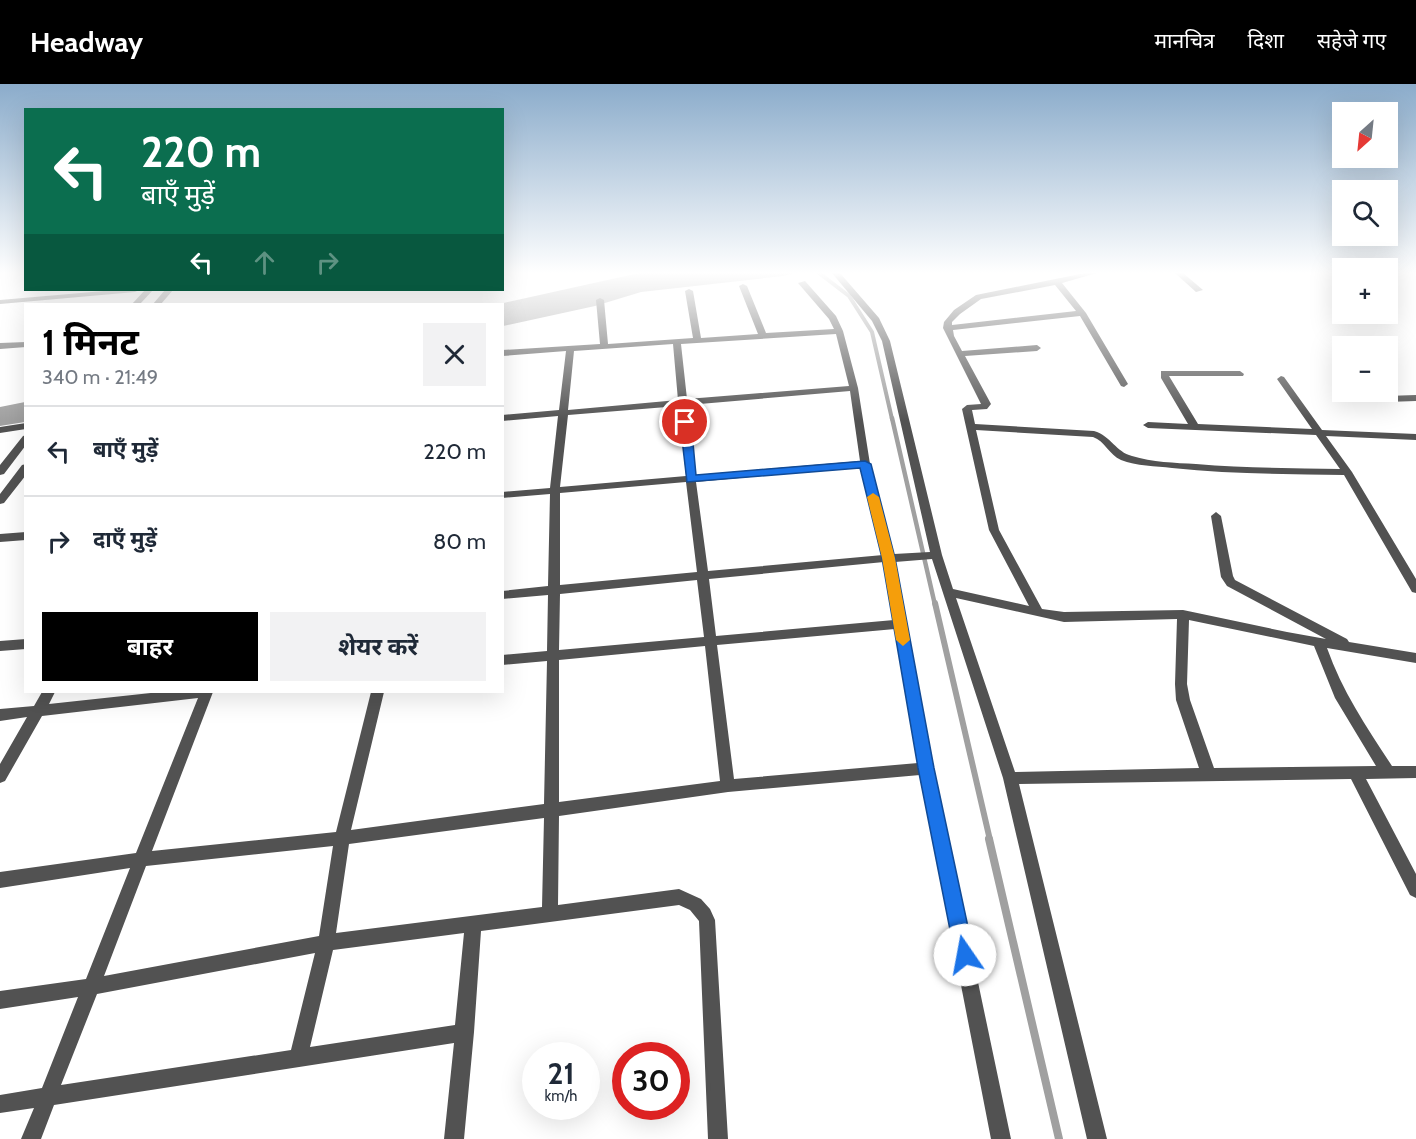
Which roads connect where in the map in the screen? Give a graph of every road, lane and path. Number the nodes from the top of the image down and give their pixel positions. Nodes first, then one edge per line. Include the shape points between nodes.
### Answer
1 (602, 322) edge
2 (694, 322) edge
3 (758, 322) edge
4 (835, 322) edge
5 (877, 322) edge
6 (948, 322) edge
7 (999, 322) edge
8 (1087, 322) edge
9 (947, 328) junction
10 (839, 331) junction
11 (763, 335) junction
12 (697, 340) junction
13 (677, 341) junction
14 (24, 344) edge
15 (0, 346) edge
16 (604, 347) junction
17 (1037, 348) dead end
18 (570, 349) junction
19 (504, 353) edge
20 (960, 354) junction
21 (1240, 374) dead end
22 (1281, 379) dead end
23 (1124, 384) dead end
24 (854, 388) junction
25 (1416, 398) edge
26 (1398, 399) edge
27 (683, 403) junction
28 (563, 413) junction
29 (504, 418) edge
30 (1148, 425) dead end
31 (24, 426) edge
32 (971, 427) junction
33 (1195, 427) junction
34 (0, 430) edge
35 (1319, 432) junction
36 (1416, 437) edge
37 (24, 441) edge
38 (865, 464) junction
39 (24, 470) edge
40 (0, 472) edge
41 (1347, 472) junction
42 (691, 479) junction
43 (555, 490) junction
44 (504, 495) edge
45 (0, 501) edge
46 (1216, 516) dead end
47 (24, 536) edge
48 (0, 538) edge
49 (932, 555) junction
50 (889, 558) junction
51 (704, 577) junction
52 (553, 589) junction
53 (1416, 589) edge
54 (947, 592) junction
55 (504, 595) edge
56 (1038, 613) junction
57 (1183, 614) junction
58 (900, 624) junction
59 (711, 640) junction
60 (1319, 643) junction
61 (24, 644) edge
62 (0, 646) edge
63 (1353, 646) junction
64 (551, 655) junction
65 (1416, 658) edge
66 (504, 660) edge
67 (48, 693) edge
68 (196, 693) edge
69 (205, 693) edge
70 (377, 693) edge
71 (38, 710) junction
72 (0, 715) edge
73 (926, 768) junction
74 (1416, 771) edge
75 (1209, 772) junction
76 (1388, 772) junction
77 (1356, 774) junction
78 (0, 777) edge
79 (1010, 778) junction
80 (728, 786) junction
81 (552, 810) junction
82 (342, 838) junction
83 (142, 859) junction
84 (0, 880) edge
85 (1416, 890) edge
86 (550, 913) junction
87 (473, 924) junction
88 (326, 943) junction
89 (89, 987) junction
90 (0, 1000) edge
91 (465, 1032) junction
92 (298, 1058) junction
93 (48, 1096) junction
94 (0, 1104) edge
95 (31, 1139) edge
96 (453, 1139) edge
97 (717, 1139) edge
98 (1001, 1139) edge
99 (1096, 1139) edge

1 - 16 street
2 - 12 street
3 - 11 street
4 - 10 street
5 - 49 street via 886,341
6 - 9 street
7 - 9 street
8 - 23 street
9 - 20 street
10 - 11 street
10 - 24 street
11 - 12 street
12 - 13 street
13 - 16 street
13 - 27 street
14 - 15 street
16 - 18 street
17 - 20 street
18 - 19 street
18 - 28 street
20 - 32 street via 986,404 968,407
21 - 33 street via 1164,373
22 - 35 street
24 - 27 street
24 - 38 street
25 - 26 street
27 - 28 street
27 - 42 street
28 - 29 street
28 - 43 street
30 - 33 street
31 - 34 street
32 - 41 street via 1094,434 1105,438 1116,454 1133,460
32 - 56 street via 994,530
33 - 35 street
35 - 36 street
35 - 41 street
37 - 40 street
38 - 42 street
38 - 50 street
39 - 45 street
41 - 53 street
42 - 43 street
42 - 51 street
43 - 44 street
43 - 52 street
46 - 63 street via 1231,583
47 - 48 street
49 - 50 street
49 - 54 street
50 - 51 street
50 - 58 street
51 - 52 street
51 - 59 street
52 - 55 street
52 - 64 street
54 - 56 street
54 - 79 street
56 - 57 street via 1086,617
57 - 60 street
57 - 75 street via 1183,700
58 - 59 street
58 - 73 street
59 - 64 street
59 - 80 street
60 - 63 street
60 - 76 street via 1352,719
61 - 62 street
63 - 65 street
64 - 66 street
64 - 81 street
67 - 71 street
68 - 71 street
69 - 83 street
70 - 82 street
71 - 72 street
71 - 78 street
73 - 80 street
73 - 98 street
74 - 76 street
75 - 77 street
75 - 79 street
76 - 77 street
77 - 85 street
79 - 99 street
80 - 81 street
81 - 82 street
81 - 86 street
82 - 83 street
82 - 88 street
83 - 84 street
83 - 89 street
86 - 87 street
86 - 97 street via 678,897 701,908 706,920
87 - 88 street
87 - 91 street
88 - 89 street
88 - 92 street
89 - 90 street
89 - 93 street
91 - 92 street
91 - 96 street
92 - 93 street
93 - 94 street
93 - 95 street

